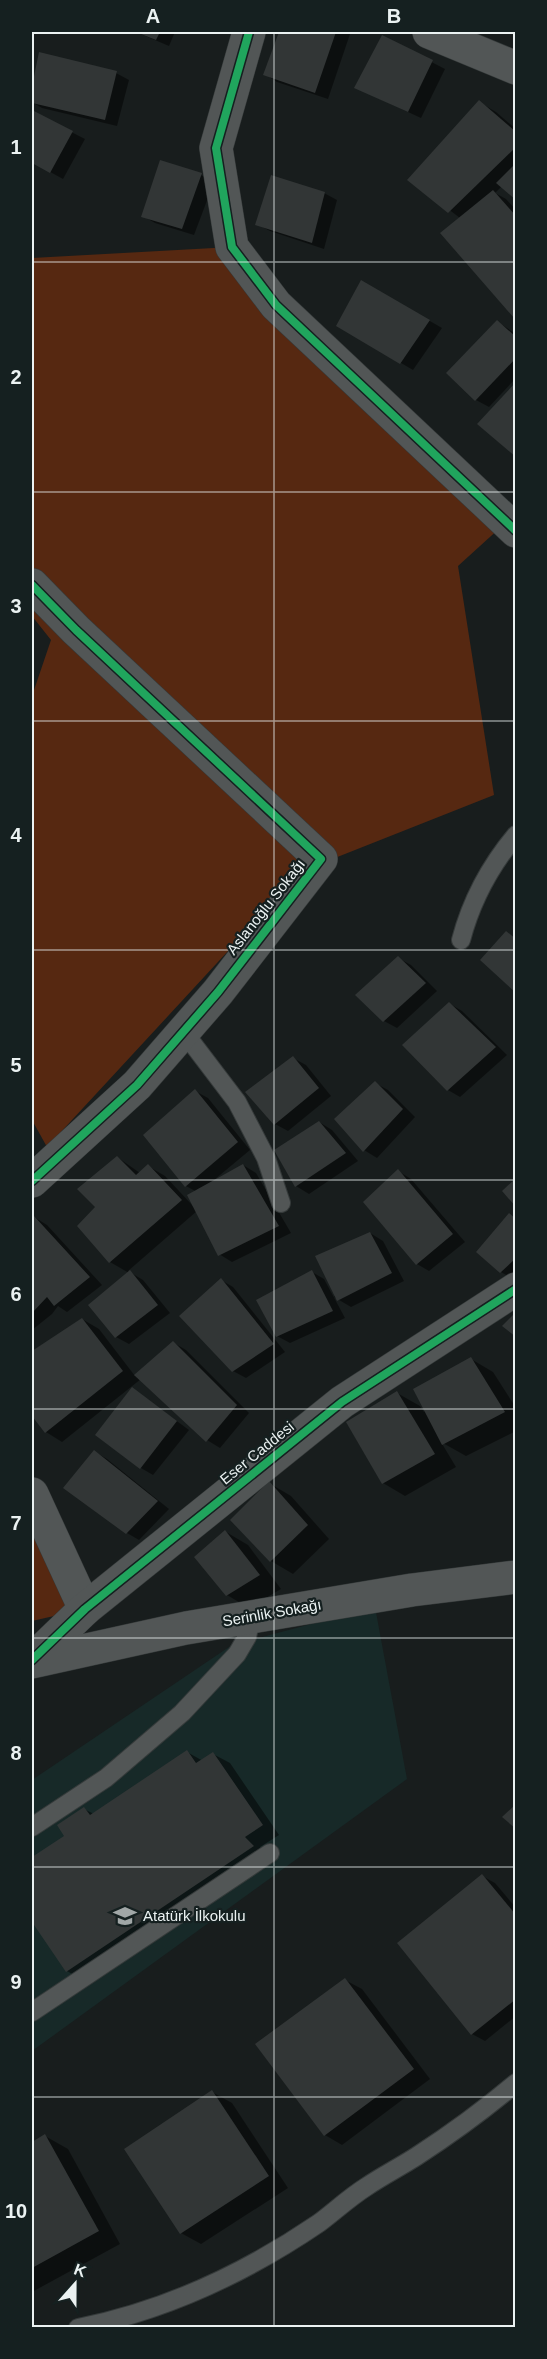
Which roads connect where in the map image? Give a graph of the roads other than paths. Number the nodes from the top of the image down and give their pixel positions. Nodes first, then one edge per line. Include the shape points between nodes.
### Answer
1 (249, 32) edge
2 (429, 32) edge
3 (473, 41) edge
4 (516, 68) edge
5 (516, 531) edge
6 (32, 585) edge
7 (516, 836) edge
8 (461, 940) dead end
9 (183, 1031) junction
10 (32, 1181) edge
11 (281, 1203) dead end
12 (516, 1289) edge
13 (32, 1494) edge
14 (516, 1576) edge
15 (85, 1609) junction
16 (251, 1617) junction
17 (32, 1661) edge
18 (32, 1827) edge
19 (270, 1853) dead end
20 (32, 2012) edge
21 (516, 2083) edge
22 (78, 2328) edge

1 - 5 street via 216,148 232,247 276,305
2 - 3 street
3 - 4 street
6 - 9 street, Aslanoğlu Sokağı via 321,859
7 - 8 lane via 483,883
9 - 10 street, Aslanoğlu Sokağı via 137,1085
9 - 11 lane via 237,1102 266,1158
12 - 15 street, Eser Caddesi via 342,1402
13 - 15 street
14 - 16 street, Serinlik Sokağı
15 - 17 street, Eser Caddesi
16 - 17 street, Serinlik Sokağı
16 - 18 lane via 247,1637 237,1654 182,1713 106,1778
19 - 20 lane
21 - 22 lane via 417,2156 271,2253 175,2299

